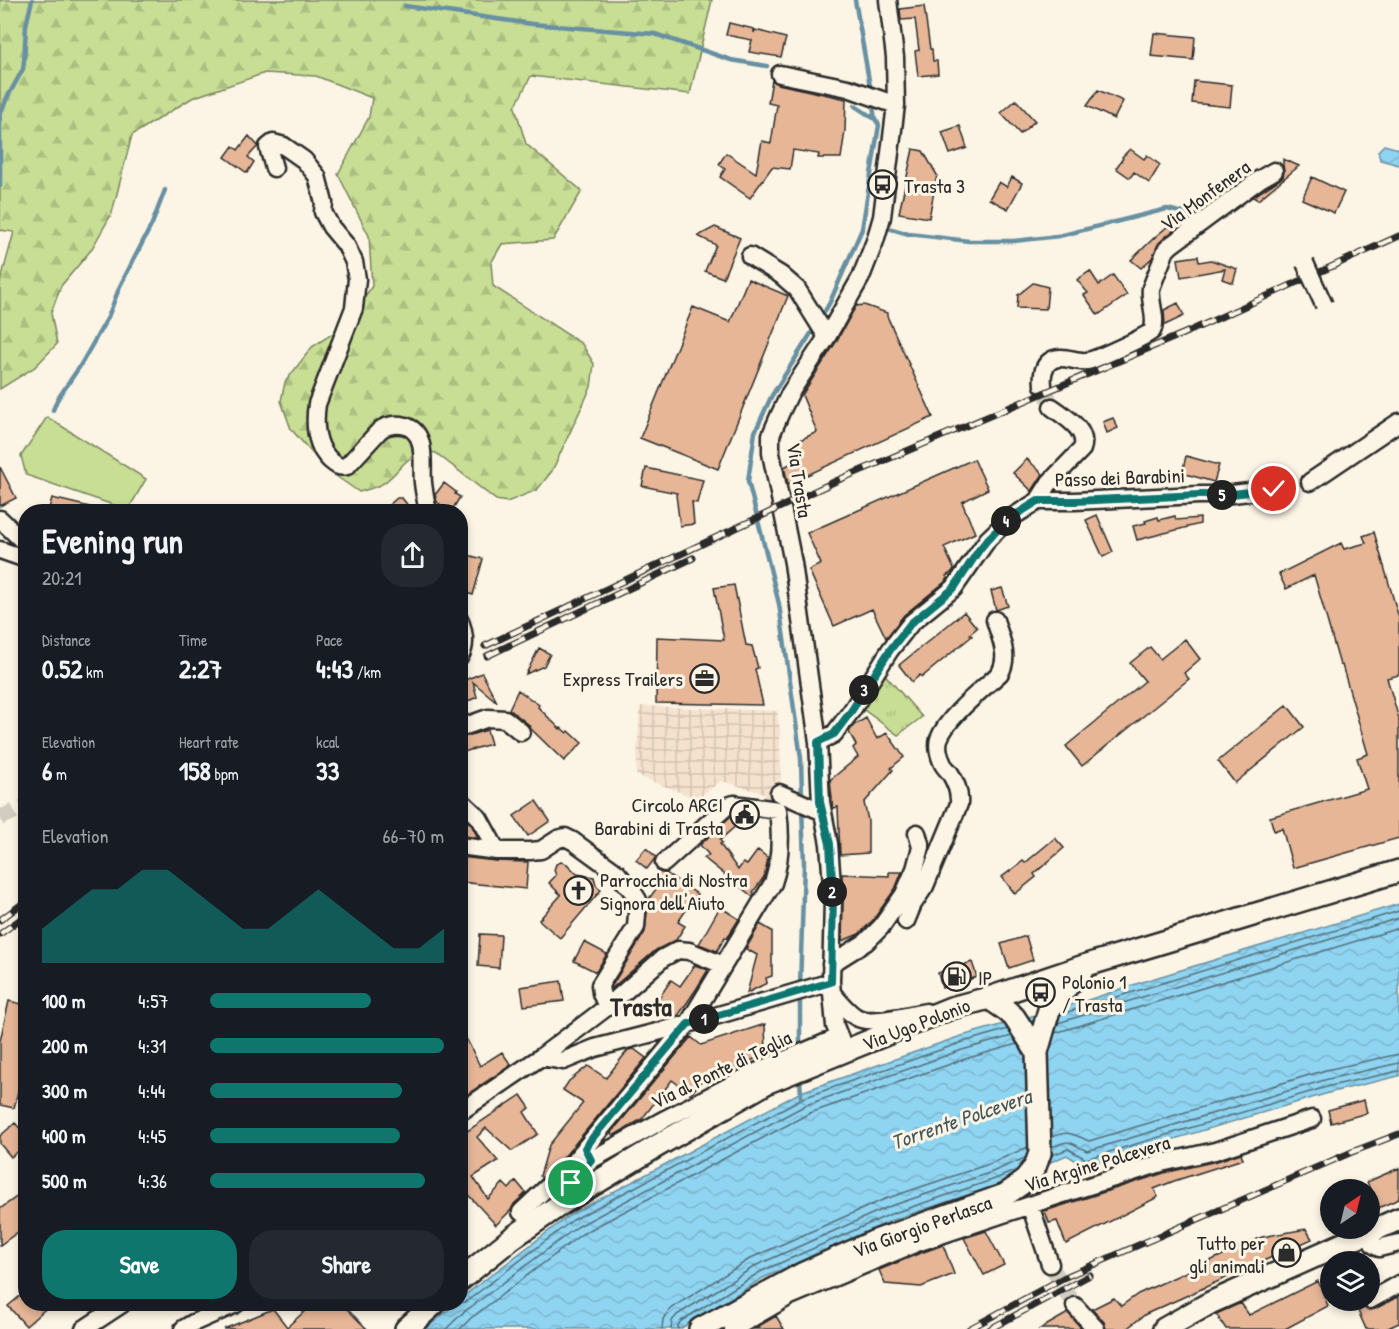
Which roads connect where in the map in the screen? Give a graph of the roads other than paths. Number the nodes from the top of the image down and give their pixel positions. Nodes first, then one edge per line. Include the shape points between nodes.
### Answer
1 (888, 0) edge
2 (780, 74) dead end
3 (889, 102) junction
4 (274, 168) dead end
5 (1274, 171) dead end
6 (750, 256) dead end
7 (1305, 263) dead end
8 (1324, 305) dead end
9 (825, 332) junction
10 (1043, 385) tunnel mouth
11 (1052, 407) tunnel mouth
12 (1399, 422) edge
13 (1310, 482) dead end
14 (1274, 489) dead end
15 (1038, 501) junction
16 (427, 504) edge
17 (0, 519) edge
18 (18, 536) edge
19 (0, 550) edge
20 (18, 556) edge
21 (994, 620) dead end
22 (468, 726) edge
23 (521, 732) dead end
24 (818, 742) junction
25 (779, 793) dead end
26 (468, 808) edge
27 (818, 809) junction
28 (917, 833) dead end
29 (468, 847) edge
30 (497, 851) junction
31 (664, 863) dead end
32 (1399, 871) edge
33 (906, 921) dead end
34 (723, 964) junction
35 (831, 964) junction
36 (1087, 965) junction
37 (828, 986) junction
38 (994, 1001) junction
39 (607, 1007) junction
40 (951, 1008) junction
41 (688, 1024) junction
42 (835, 1047) junction
43 (1037, 1052) junction
44 (541, 1057) junction
45 (781, 1069) junction
46 (468, 1107) edge
47 (1312, 1119) dead end
48 (588, 1154) junction
49 (561, 1204) junction
50 (1030, 1205) junction
51 (521, 1212) dead end
52 (1395, 1223) edge
53 (1380, 1229) edge
54 (1356, 1239) edge
55 (1370, 1239) edge
56 (1399, 1243) edge
57 (1050, 1264) tunnel mouth
58 (468, 1269) edge
59 (1399, 1284) edge
60 (1380, 1294) edge
61 (1075, 1306) tunnel mouth
62 (111, 1311) edge
63 (220, 1311) edge
64 (426, 1311) edge
65 (84, 1329) edge
66 (183, 1329) edge
67 (406, 1329) edge
68 (700, 1329) edge
69 (733, 1329) edge
70 (1096, 1329) edge
71 (1164, 1329) edge

1 - 3 street, Via Trasta via 895,57
2 - 3 street via 848,88
3 - 9 street, Via Trasta via 882,217 861,277
4 - 16 street via 268,151 273,143 294,152 310,166 317,176 324,212 346,244 357,279 354,308 318,404 318,442 326,455 342,467 385,426 407,426 419,439 423,451
5 - 10 street, Via Monfenera via 1168,248 1151,288 1155,325 1152,331 1095,359 1051,360 1043,373
6 - 9 street via 790,282
7 - 8 street, bridge
9 - 24 street, Via Trasta via 771,435
11 - 15 street via 1075,425 1084,444
12 - 13 street
14 - 15 street, Passo dei Barabini via 1224,495
15 - 24 street via 1009,519 988,539 954,588 911,623 834,734
17 - 18 street
19 - 20 street
21 - 33 street via 1003,644 1004,667 952,719 939,739 942,763 957,787 959,804
22 - 23 street via 488,718 505,719
24 - 27 street, Via Trasta
25 - 27 street
26 - 30 street via 479,818
27 - 35 street, Via Trasta via 830,844
28 - 35 street via 921,847 904,894 866,942
29 - 30 street
30 - 39 street via 541,850 565,837 617,873 633,891 638,900 636,927 600,985
31 - 34 street via 727,806 778,810 780,837 773,883
32 - 36 main road, Via Ugo Polonio
34 - 39 street via 678,950 663,958
34 - 41 street
35 - 37 street, Via Trasta
36 - 38 main road, Via Ugo Polonio
36 - 43 main road, Via Giorgio Perlasca via 1049,1010
37 - 40 street via 845,1009 858,1018 881,1021
37 - 41 street
37 - 42 street, Via Trasta
38 - 40 main road, Via Ugo Polonio
38 - 43 main road via 1014,1017
39 - 44 street
40 - 42 main road, Via Ugo Polonio
41 - 44 street via 595,1048 563,1061
41 - 48 street
42 - 45 main road, Via Ugo Polonio
43 - 68 main road, Via Giorgio Perlasca via 1040,1153 1035,1167 1021,1184 1005,1195 863,1246
44 - 46 street
45 - 48 street, Via al Ponte di Teglia via 756,1072
45 - 49 main road, Via Ugo Polonio via 768,1082
47 - 50 street, Via Argine Polcevera via 1215,1152 1161,1163
48 - 49 street via 564,1191
48 - 51 street
49 - 58 main road, Via Ugo Polonio
50 - 57 street
50 - 69 street, Via Argine Polcevera via 914,1244 790,1296
52 - 53 main road
54 - 71 main road via 1210,1303
55 - 56 street via 1379,1248
59 - 60 street
61 - 70 street
62 - 65 street
63 - 66 street
64 - 67 main road

